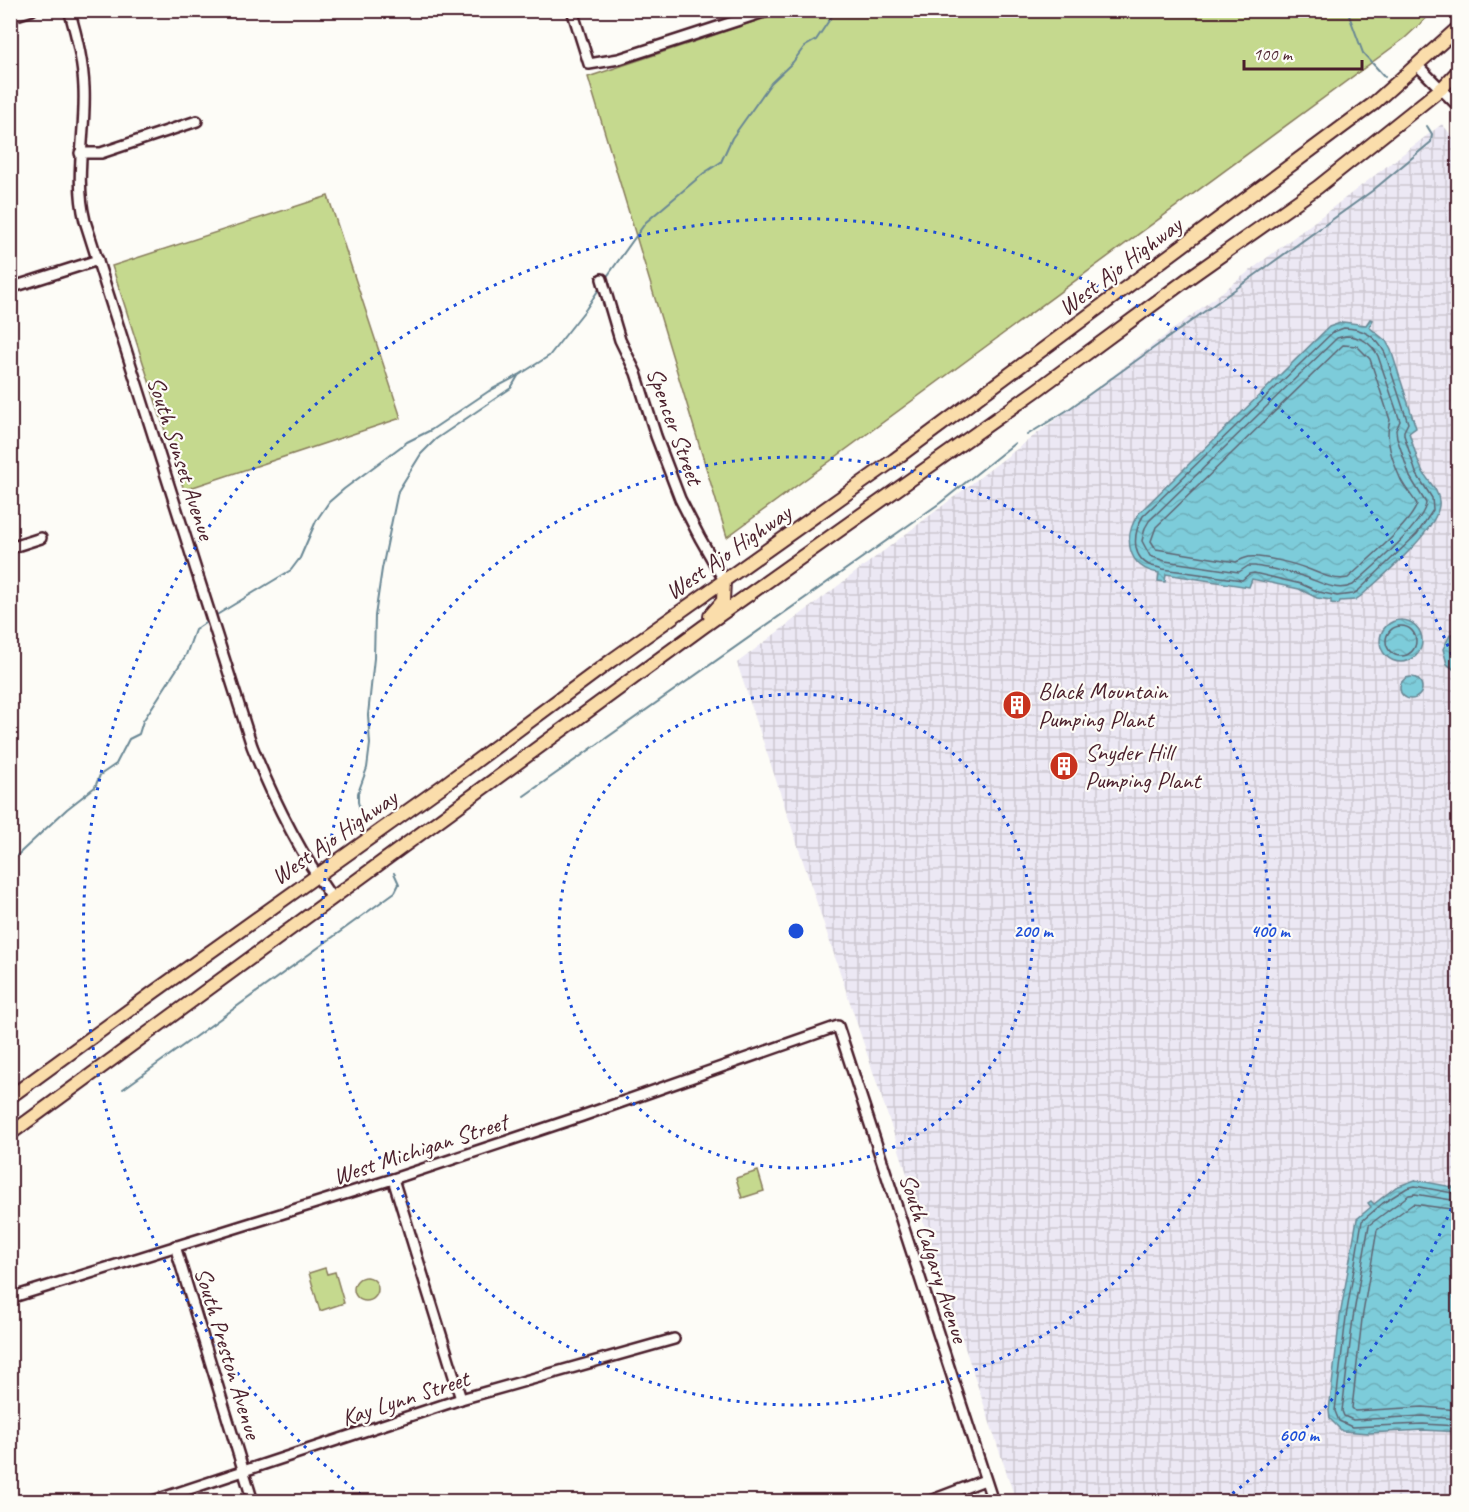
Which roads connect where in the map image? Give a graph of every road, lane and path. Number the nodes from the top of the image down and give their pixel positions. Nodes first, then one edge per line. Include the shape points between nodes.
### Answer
1 (32, 10) edge
2 (69, 10) edge
3 (572, 10) edge
4 (770, 10) edge
5 (10, 17) edge
6 (1458, 28) edge
7 (1417, 65) junction
8 (1458, 71) edge
9 (1442, 88) junction
10 (1458, 106) edge
11 (197, 121) dead end
12 (80, 153) junction
13 (98, 260) junction
14 (602, 279) dead end
15 (10, 288) edge
16 (41, 538) dead end
17 (10, 548) edge
18 (724, 580) junction
19 (667, 654) junction
20 (316, 876) junction
21 (332, 898) junction
22 (838, 1026) joint
23 (10, 1097) edge
24 (10, 1134) edge
25 (393, 1179) junction
26 (175, 1246) junction
27 (10, 1298) edge
28 (674, 1339) dead end
29 (460, 1399) junction
30 (244, 1471) junction
31 (985, 1480) junction
32 (150, 1502) edge
33 (254, 1502) edge
34 (927, 1502) edge
35 (993, 1502) edge

1 - 5 street
2 - 12 street, South Sunset Avenue via 79,43 83,78
3 - 4 street via 589,64 619,59
6 - 7 main road, West Ajo Highway
7 - 9 street
7 - 18 main road, West Ajo Highway via 1363,112 894,460
8 - 9 main road, West Ajo Highway
9 - 10 street
9 - 19 main road, West Ajo Highway via 1318,187
11 - 12 street via 101,153
12 - 13 street, South Sunset Avenue via 82,210
13 - 15 street
13 - 20 street, South Sunset Avenue via 252,746
14 - 18 street, Spencer Street via 620,340 636,373 680,499
16 - 17 street
18 - 19 main road via 723,601 714,613 672,643
18 - 20 main road, West Ajo Highway
19 - 21 main road, West Ajo Highway
20 - 21 street, South Sunset Avenue
20 - 23 main road, West Ajo Highway
21 - 24 main road, West Ajo Highway
22 - 25 street, West Michigan Street
22 - 31 street, South Calgary Avenue
25 - 26 street, West Michigan Street
25 - 29 street
26 - 27 street, West Michigan Street
26 - 30 street, South Preston Avenue
28 - 29 street, Kay Lynn Street
29 - 30 street, Kay Lynn Street
30 - 32 street, Kay Lynn Street
30 - 33 street, South Preston Avenue
31 - 34 street
31 - 35 street, South Calgary Avenue

